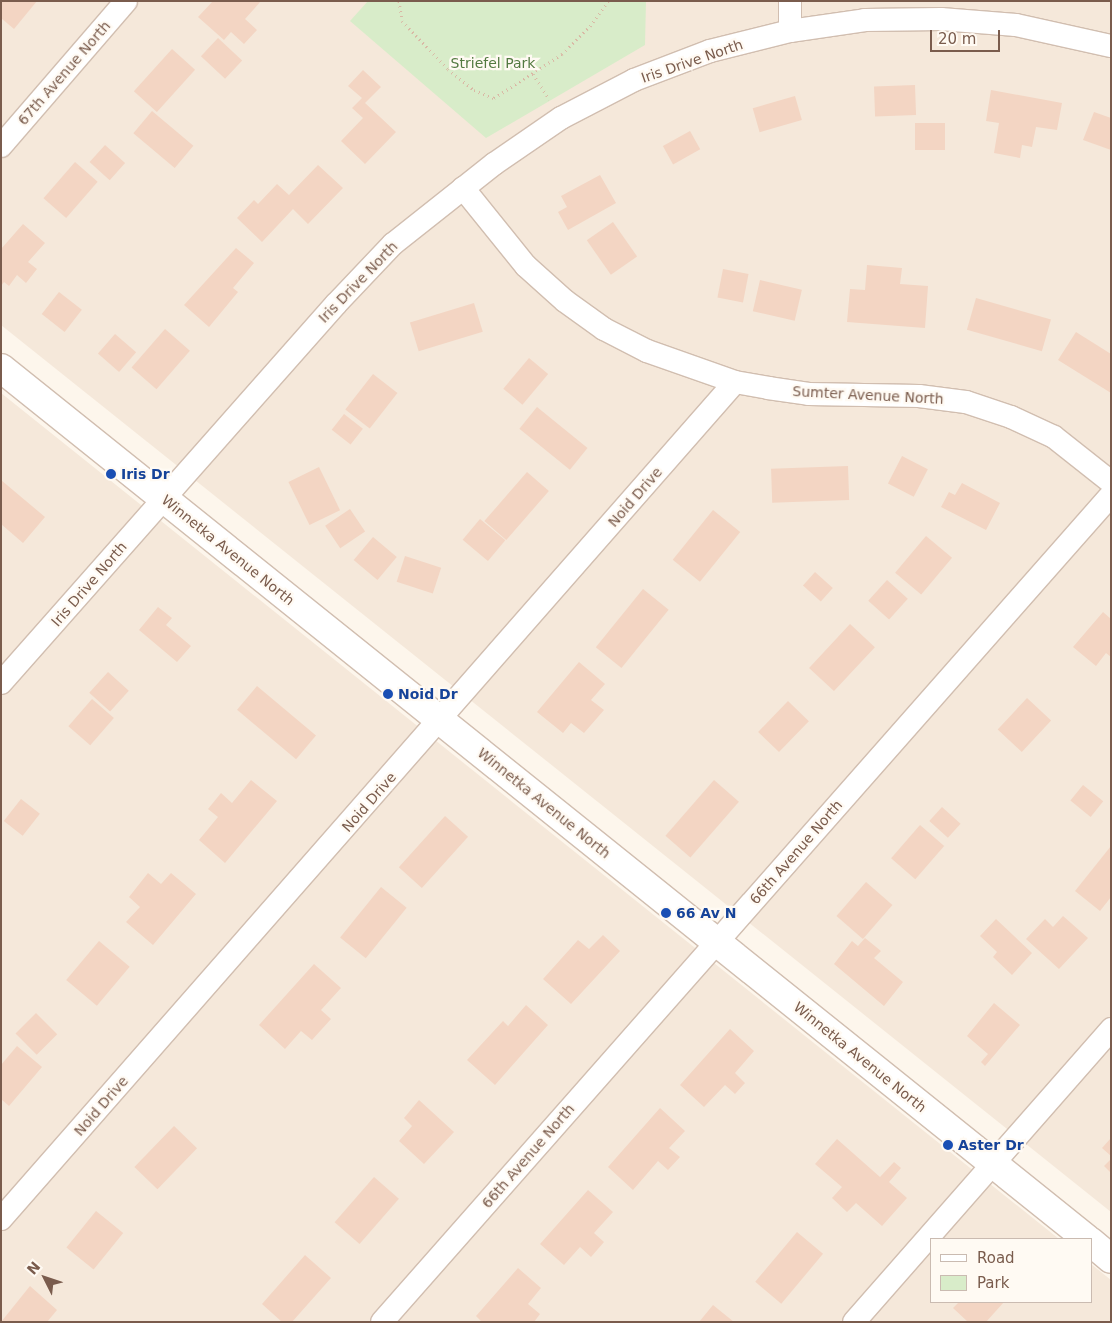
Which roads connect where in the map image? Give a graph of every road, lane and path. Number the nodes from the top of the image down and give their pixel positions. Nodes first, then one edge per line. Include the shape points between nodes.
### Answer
1 (126, 1) edge
2 (399, 1) edge
3 (608, 1) edge
4 (790, 1) edge
5 (790, 31) junction
6 (1111, 46) edge
7 (533, 74) junction
8 (561, 118) junction
9 (1, 146) edge
10 (463, 188) junction
11 (1, 368) edge
12 (735, 382) junction
13 (1111, 482) edge
14 (1111, 495) edge
15 (164, 499) junction
16 (1, 683) edge
17 (441, 720) junction
18 (717, 942) junction
19 (1111, 1030) edge
20 (993, 1164) junction
21 (1, 1219) edge
22 (1086, 1238) edge
23 (1092, 1243) edge
24 (1111, 1258) edge
25 (382, 1322) edge
26 (854, 1322) edge

1 - 9 street, 67th Avenue North
2 - 7 path via 402,21 448,69 474,90 494,98
3 - 7 path via 590,26 562,54
4 - 5 street
5 - 6 street, Iris Drive North via 864,20 941,19 1016,25
5 - 8 street, Iris Drive North via 710,51 642,77
7 - 8 path
8 - 10 street, Iris Drive North
10 - 12 street, Sumter Avenue North via 526,266 596,324 647,351
10 - 15 street, Iris Drive North via 393,244
11 - 15 street, Winnetka Avenue North
12 - 13 street, Sumter Avenue North via 809,394 919,396 966,402 1011,416 1054,437
12 - 17 street, Noid Drive
14 - 18 street, 66th Avenue North
15 - 16 street, Iris Drive North
15 - 17 street, Winnetka Avenue North
17 - 18 street, Winnetka Avenue North
17 - 21 street, Noid Drive
18 - 20 street, Winnetka Avenue North
18 - 25 street, 66th Avenue North
19 - 20 street
20 - 22 street, Winnetka Avenue North
20 - 26 street
23 - 24 street

